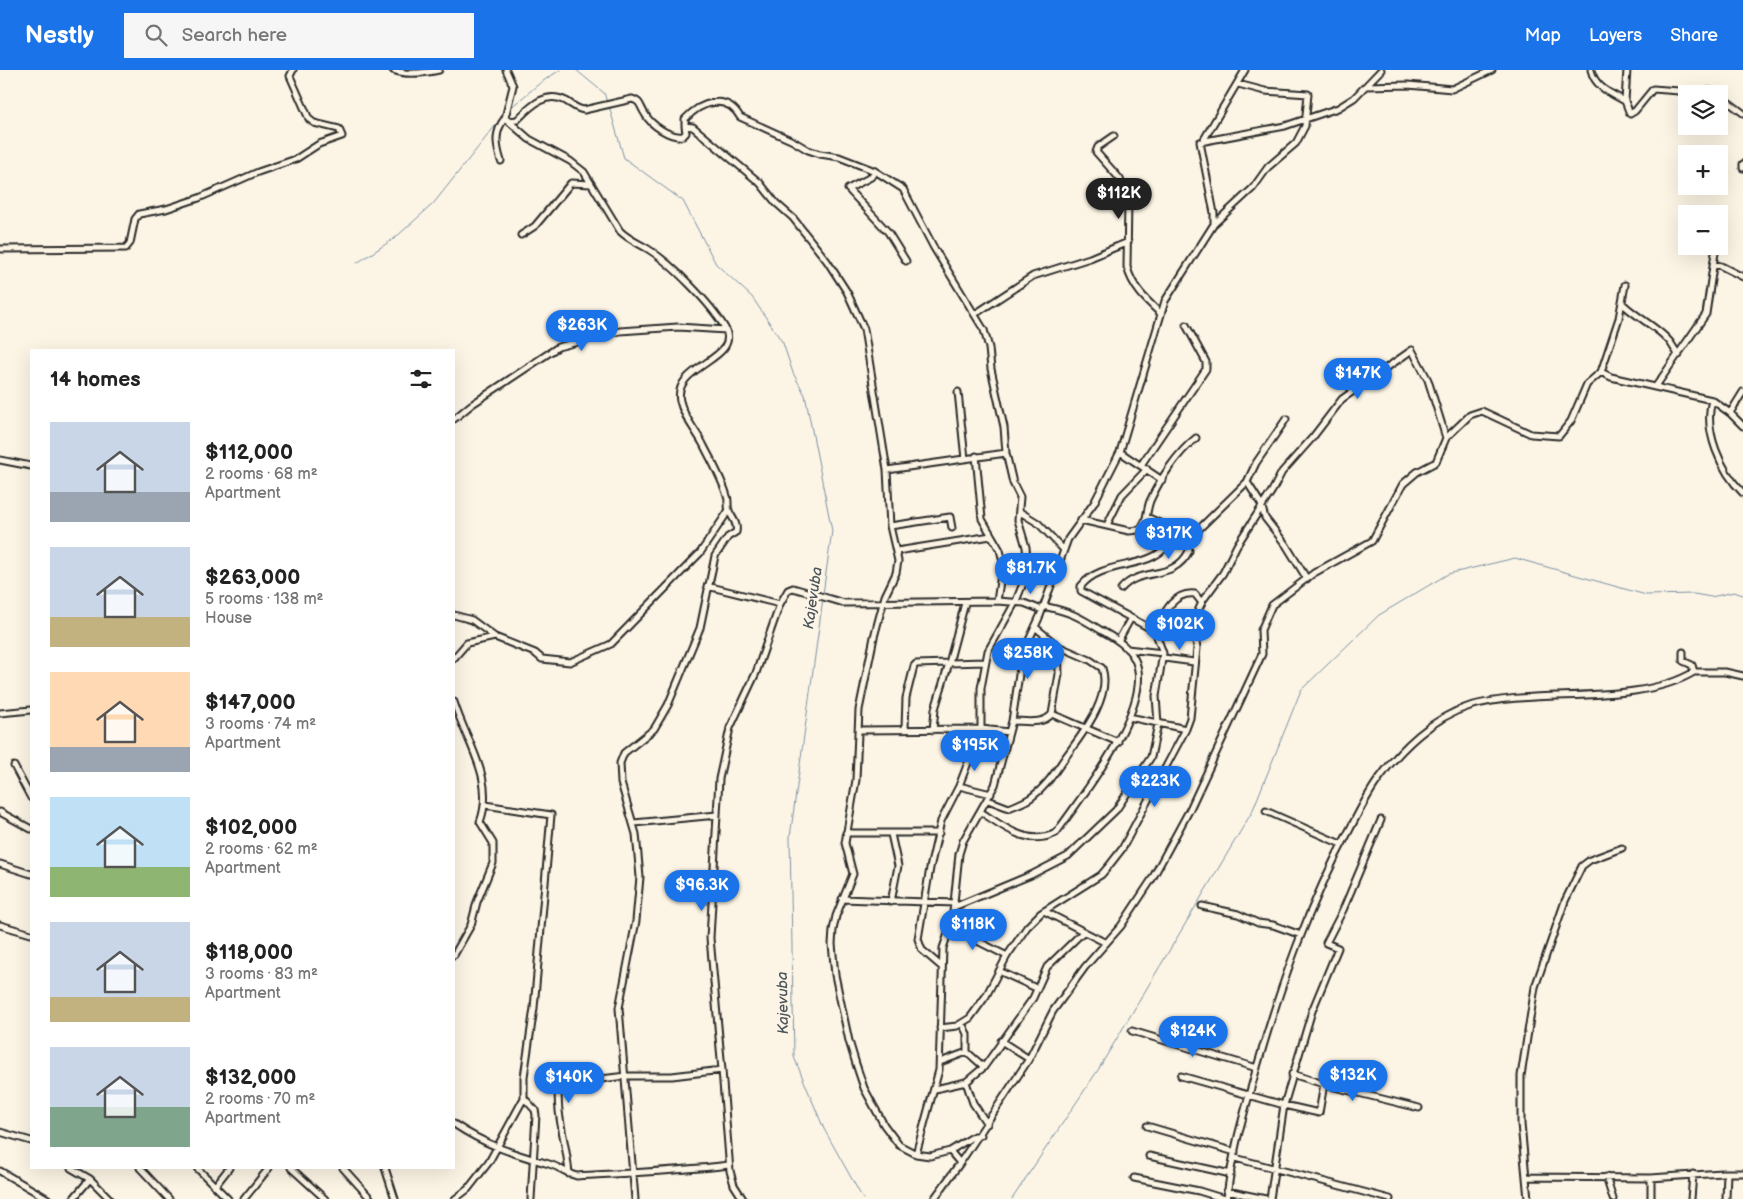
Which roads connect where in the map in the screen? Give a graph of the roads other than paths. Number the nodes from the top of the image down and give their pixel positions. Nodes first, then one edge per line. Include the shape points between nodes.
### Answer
1 (293, 70) edge
2 (393, 70) edge
3 (439, 70) edge
4 (506, 70) edge
5 (1245, 70) edge
6 (1381, 70) edge
7 (1492, 70) edge
8 (1591, 70) edge
9 (1627, 70) edge
10 (1238, 84) junction
11 (1366, 86) junction
12 (1678, 91) edge
13 (1625, 101) junction
14 (1728, 102) edge
15 (1743, 113) edge
16 (1306, 119) junction
17 (507, 120) junction
18 (685, 126) junction
19 (1114, 136) dead end
20 (1203, 141) junction
21 (501, 161) dead end
22 (1743, 164) edge
23 (1743, 168) edge
24 (875, 171) junction
25 (591, 184) junction
26 (1214, 224) junction
27 (521, 235) dead end
28 (1128, 242) junction
29 (0, 249) edge
30 (1714, 255) edge
31 (906, 261) dead end
32 (1713, 264) junction
33 (1743, 277) edge
34 (1625, 286) dead end
35 (1622, 304) junction
36 (1160, 313) junction
37 (975, 314) junction
38 (1186, 325) dead end
39 (726, 330) junction
40 (1679, 355) junction
41 (1600, 372) junction
42 (1656, 386) junction
43 (958, 392) dead end
44 (1743, 392) edge
45 (1712, 400) junction
46 (1730, 413) junction
47 (455, 418) edge
48 (1286, 419) dead end
49 (1743, 426) edge
50 (1196, 438) dead end
51 (1446, 438) junction
52 (1120, 452) junction
53 (1006, 453) junction
54 (976, 456) junction
55 (965, 459) junction
56 (0, 460) edge
57 (1141, 465) junction
58 (30, 466) edge
59 (1146, 469) junction
60 (887, 470) junction
61 (1162, 480) junction
62 (1247, 482) junction
63 (1743, 493) edge
64 (1261, 508) junction
65 (729, 510) junction
66 (1020, 512) junction
67 (1147, 517) junction
68 (1081, 520) junction
69 (890, 526) junction
70 (1107, 526) junction
71 (952, 528) dead end
72 (991, 536) junction
73 (1189, 544) junction
74 (1168, 545) dead end
75 (1064, 550) junction
76 (897, 551) junction
77 (1307, 579) junction
78 (708, 586) junction
79 (1121, 589) dead end
80 (997, 601) junction
81 (883, 603) junction
82 (965, 603) junction
83 (1014, 603) junction
84 (1202, 603) junction
85 (780, 604) junction
86 (1043, 608) junction
87 (455, 614) edge
88 (1131, 618) junction
89 (1035, 627) junction
90 (1155, 631) junction
91 (495, 637) junction
92 (1118, 641) junction
93 (1058, 646) junction
94 (1127, 649) junction
95 (1683, 652) dead end
96 (1163, 655) junction
97 (455, 657) edge
98 (985, 662) junction
99 (1194, 662) junction
100 (949, 663) junction
101 (1694, 672) junction
102 (1743, 676) edge
103 (455, 705) edge
104 (30, 710) edge
105 (0, 713) edge
106 (1052, 714) junction
107 (1129, 717) junction
108 (1012, 721) junction
109 (1158, 724) junction
110 (905, 729) junction
111 (981, 729) junction
112 (1086, 729) junction
113 (859, 730) junction
114 (933, 730) junction
115 (1186, 730) junction
116 (1009, 732) junction
117 (1118, 742) junction
118 (14, 766) dead end
119 (959, 786) junction
120 (991, 794) junction
121 (30, 796) edge
122 (988, 800) junction
123 (485, 805) junction
124 (1266, 810) dead end
125 (0, 812) edge
126 (981, 812) junction
127 (717, 815) junction
128 (1381, 820) dead end
129 (634, 823) junction
130 (30, 828) edge
131 (846, 833) junction
132 (939, 833) junction
133 (891, 834) junction
134 (1341, 844) junction
135 (1622, 848) dead end
136 (0, 864) edge
137 (30, 874) edge
138 (842, 899) junction
139 (891, 902) junction
140 (923, 902) junction
141 (954, 905) junction
142 (1202, 906) dead end
143 (1044, 911) junction
144 (0, 925) edge
145 (950, 927) junction
146 (1083, 932) junction
147 (30, 934) edge
148 (1300, 935) junction
149 (1106, 943) junction
150 (455, 953) edge
151 (1007, 956) junction
152 (942, 967) junction
153 (999, 971) junction
154 (1036, 988) junction
155 (962, 1023) junction
156 (940, 1028) junction
157 (1132, 1031) dead end
158 (1000, 1041) junction
159 (967, 1052) junction
160 (1029, 1059) junction
161 (940, 1062) junction
162 (984, 1067) junction
163 (1257, 1068) junction
164 (722, 1070) junction
165 (1292, 1074) junction
166 (626, 1076) junction
167 (1181, 1076) dead end
168 (966, 1082) junction
169 (1324, 1084) junction
170 (935, 1089) junction
171 (1248, 1096) junction
172 (524, 1098) junction
173 (1284, 1105) junction
174 (1419, 1108) dead end
175 (987, 1124) junction
176 (455, 1125) edge
177 (1147, 1126) dead end
178 (0, 1132) edge
179 (981, 1135) junction
180 (30, 1142) edge
181 (499, 1148) junction
182 (950, 1151) junction
183 (916, 1154) junction
184 (1235, 1155) junction
185 (1149, 1156) dead end
186 (534, 1160) junction
187 (960, 1163) junction
188 (729, 1165) junction
189 (1274, 1168) junction
190 (73, 1169) edge
191 (141, 1169) edge
192 (198, 1169) edge
193 (228, 1169) edge
194 (268, 1169) edge
195 (291, 1169) edge
196 (344, 1169) edge
197 (385, 1169) edge
198 (0, 1171) edge
199 (633, 1172) junction
200 (1727, 1173) junction
201 (1743, 1173) edge
202 (569, 1174) junction
203 (1231, 1174) junction
204 (1692, 1174) junction
205 (1526, 1177) junction
206 (1606, 1177) junction
207 (1134, 1178) dead end
208 (1651, 1178) junction
209 (90, 1179) junction
210 (215, 1186) junction
211 (1227, 1191) junction
212 (48, 1199) edge
213 (73, 1199) edge
214 (110, 1199) edge
215 (169, 1199) edge
216 (228, 1199) edge
217 (244, 1199) edge
218 (325, 1199) edge
219 (371, 1199) edge
220 (395, 1199) edge
221 (454, 1199) edge
222 (531, 1199) edge
223 (635, 1199) edge
224 (743, 1199) edge
225 (934, 1199) edge
226 (1226, 1199) edge
227 (1266, 1199) edge
228 (1270, 1199) edge
229 (1390, 1199) edge
230 (1528, 1199) edge
231 (1613, 1199) edge
232 (1651, 1199) edge
233 (1691, 1199) edge
234 (1726, 1199) edge

1 - 29 street via 290,76 311,121 333,126 342,136 319,144 296,159 199,198 139,214 126,248
2 - 3 street via 405,73
4 - 17 street via 513,86
5 - 10 street
6 - 11 street
7 - 11 street via 1452,89
8 - 13 street via 1596,82
9 - 13 street
10 - 16 street via 1264,91 1308,94
10 - 20 street
11 - 16 street via 1346,104
12 - 13 street via 1653,89 1631,114
14 - 15 street
16 - 20 street
16 - 26 street via 1293,147 1268,167 1253,188
17 - 18 street via 517,120 534,102 544,99 559,99 584,110 632,99 640,103 646,116 669,134 683,136
17 - 21 street via 498,131 496,145
17 - 25 street via 529,139 570,161 584,172
18 - 24 street via 685,120 705,104 724,102 740,116 808,150
18 - 60 street via 693,127 760,183 793,218 847,292 864,329
19 - 28 street via 1096,152 1125,188
20 - 26 street via 1200,142
22 - 23 street
24 - 31 street via 871,177 848,188 888,232
24 - 37 street via 903,189 934,248
25 - 27 street via 571,183 535,226
25 - 39 street via 620,231 650,250 699,294
26 - 36 street via 1177,280
28 - 36 street via 1129,276 1144,298
28 - 37 street via 1033,276
30 - 32 street
32 - 33 street
32 - 40 street via 1706,314
34 - 35 street
35 - 40 street via 1671,342
35 - 41 street
36 - 52 street
37 - 53 street via 989,348
38 - 57 street via 1206,362 1206,369
39 - 47 street via 678,327 620,332 558,347
39 - 65 street via 728,343 720,353 683,380 679,392 686,419 703,443 728,496
40 - 42 street
41 - 42 street
41 - 51 street via 1587,384 1561,435 1531,434 1480,411 1470,415
42 - 45 street
43 - 55 street
44 - 46 street
45 - 46 street
45 - 63 street via 1709,424 1717,452 1726,472
46 - 49 street
48 - 62 street
50 - 61 street via 1178,456
51 - 64 street via 1428,380 1412,350 1342,399 1282,472
51 - 77 street via 1436,462 1414,474 1399,489 1374,538
52 - 57 street
52 - 68 street via 1094,503
53 - 54 street
53 - 66 street via 1020,497
54 - 55 street
54 - 72 street via 980,511
55 - 60 street
56 - 58 street
57 - 59 street
59 - 61 street
59 - 70 street via 1122,495
60 - 69 street
61 - 67 street
62 - 64 street
62 - 73 street via 1200,528
64 - 77 street
64 - 84 street
65 - 78 street via 736,532 728,537 715,556
65 - 91 street via 700,553 605,648 570,662 548,662
66 - 75 street via 1038,523
66 - 83 street via 1019,527 1026,547 1028,571
67 - 70 street via 1142,527 1135,531
67 - 73 street via 1183,534
68 - 70 street
68 - 75 street via 1070,534
69 - 71 street via 950,516
69 - 76 street
72 - 76 street
72 - 80 street via 1004,562
73 - 79 street via 1181,565 1134,579
74 - 88 street via 1151,557 1099,572 1080,586 1081,591
75 - 86 street
76 - 81 street via 898,567
77 - 149 street via 1268,611 1261,630 1262,654 1190,809 1152,879
78 - 85 street
78 - 129 street via 698,634 668,706 654,729 621,758 621,783
80 - 82 street
80 - 83 street
81 - 82 street
81 - 85 street via 844,603 790,588
81 - 113 street via 861,696
82 - 100 street
83 - 86 street
83 - 98 street
84 - 90 street via 1195,594 1182,595 1168,609
84 - 99 street via 1193,622 1197,648
85 - 127 street via 756,673 730,728 719,779
86 - 89 street
86 - 92 street via 1076,614
87 - 91 street via 472,620
88 - 90 street
88 - 92 street
89 - 93 street
89 - 108 street via 1020,668
90 - 96 street
91 - 97 street via 467,643
92 - 94 street
93 - 106 street via 1059,674
93 - 112 street via 1099,665 1104,673 1098,707
94 - 96 street
94 - 107 street via 1138,671 1135,700
95 - 101 street via 1684,660 1692,665
96 - 99 street
96 - 109 street via 1156,688
98 - 100 street
98 - 111 street
99 - 115 street via 1190,718
100 - 110 street via 915,664 906,698
100 - 114 street via 935,709
101 - 102 street via 1725,672
101 - 134 street via 1645,688 1503,700 1456,711 1425,731 1397,756 1373,786
103 - 123 street via 481,770
104 - 105 street
106 - 108 street via 1039,721
106 - 112 street
107 - 109 street
107 - 117 street
108 - 116 street
109 - 115 street
109 - 141 street via 1151,757 1116,810 1083,843 1060,861
110 - 113 street
110 - 114 street
111 - 114 street
111 - 116 street
111 - 119 street
112 - 117 street
112 - 122 street via 1047,784 1028,801 1009,808
113 - 131 street via 856,780
115 - 143 street via 1122,849 1108,867 1101,875
116 - 120 street
117 - 126 street via 1056,833 1037,840 1023,836
118 - 121 street
119 - 120 street
119 - 132 street via 945,810
120 - 122 street
122 - 126 street
123 - 150 street via 480,822 493,843 493,862 471,926
123 - 172 street via 551,815
124 - 134 street
125 - 130 street
126 - 141 street via 961,846
127 - 129 street
127 - 164 street via 710,938
128 - 165 street via 1326,943 1338,948
129 - 166 street via 640,889 620,1008
131 - 133 street
131 - 138 street via 845,852 853,874
132 - 133 street
132 - 140 street
133 - 139 street via 898,866
134 - 148 street
135 - 205 street via 1582,866 1565,901 1535,988 1521,1076
136 - 137 street
138 - 139 street
138 - 183 street via 832,944 848,1041 864,1088 880,1116 899,1145
139 - 140 street
140 - 141 street
140 - 152 street via 919,943 922,950
141 - 145 street
142 - 148 street via 1238,914
143 - 146 street
143 - 151 street
144 - 147 street
145 - 151 street
145 - 152 street via 944,942
146 - 149 street
146 - 154 street via 1047,966
148 - 163 street
149 - 160 street via 1053,1011
151 - 153 street
152 - 156 street
153 - 154 street
153 - 155 street via 976,1013
154 - 158 street
155 - 156 street
155 - 159 street via 967,1034
156 - 161 street
157 - 163 street
158 - 160 street
158 - 162 street
159 - 161 street
159 - 162 street
160 - 175 street
161 - 170 street
162 - 168 street
163 - 171 street
164 - 166 street via 672,1076
164 - 188 street
165 - 169 street
165 - 173 street
166 - 199 street
166 - 202 street via 559,1084
167 - 171 street
168 - 170 street
168 - 175 street via 973,1104
169 - 173 street via 1319,1113
169 - 174 street
170 - 183 street
171 - 173 street
171 - 184 street
172 - 181 street via 508,1124
172 - 186 street via 536,1115
173 - 189 street
175 - 179 street
176 - 181 street
177 - 184 street
178 - 180 street
179 - 182 street
179 - 187 street
181 - 186 street
181 - 221 street via 468,1189
182 - 183 street via 930,1156
182 - 187 street
184 - 189 street
184 - 203 street
185 - 203 street
186 - 202 street
186 - 222 street
187 - 225 street
188 - 199 street
188 - 224 street via 732,1182
189 - 228 street
189 - 229 street
190 - 209 street
191 - 215 street
192 - 210 street
193 - 210 street
194 - 217 street
195 - 218 street
196 - 219 street
197 - 220 street
198 - 212 street
199 - 202 street
199 - 223 street
200 - 201 street
200 - 204 street
200 - 234 street
203 - 211 street
204 - 208 street
204 - 233 street
205 - 206 street
205 - 230 street
206 - 208 street
206 - 231 street
207 - 226 street
208 - 232 street
209 - 213 street
209 - 214 street
210 - 216 street
211 - 226 street
211 - 227 street

